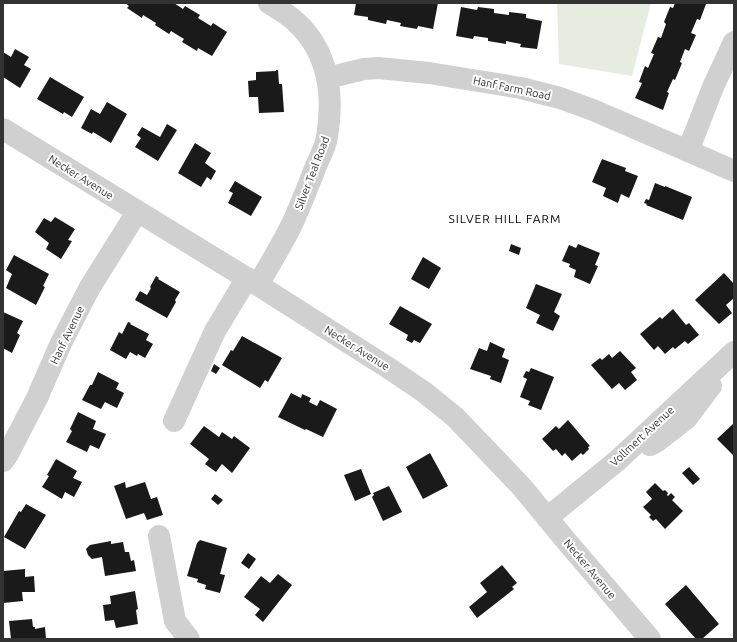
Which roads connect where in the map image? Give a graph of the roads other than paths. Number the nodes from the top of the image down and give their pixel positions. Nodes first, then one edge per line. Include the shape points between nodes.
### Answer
1 (269, 3) edge
2 (734, 42) edge
3 (327, 78) junction
4 (3, 129) edge
5 (688, 151) junction
6 (734, 171) edge
7 (137, 212) junction
8 (253, 282) junction
9 (730, 362) edge
10 (174, 421) dead end
11 (3, 461) edge
12 (547, 518) junction
13 (159, 536) dead end
14 (189, 639) edge
15 (650, 639) edge

1 - 3 street, Silver Teal Road via 296,22 311,40
2 - 5 street
3 - 5 street, Hanf Farm Road via 378,68 444,75 521,88 593,110
3 - 8 street, Silver Teal Road via 330,99 326,138 311,180 292,224
4 - 7 street, Necker Avenue
5 - 6 street, Hanf Farm Road
7 - 8 street, Necker Avenue
7 - 11 street, Hanf Avenue via 90,287 34,404
8 - 10 street, Silver Teal Road via 215,331
8 - 12 street, Necker Avenue via 424,392 455,417 521,486
9 - 12 street, Vollmert Avenue
12 - 15 street, Necker Avenue
13 - 14 street via 175,621

